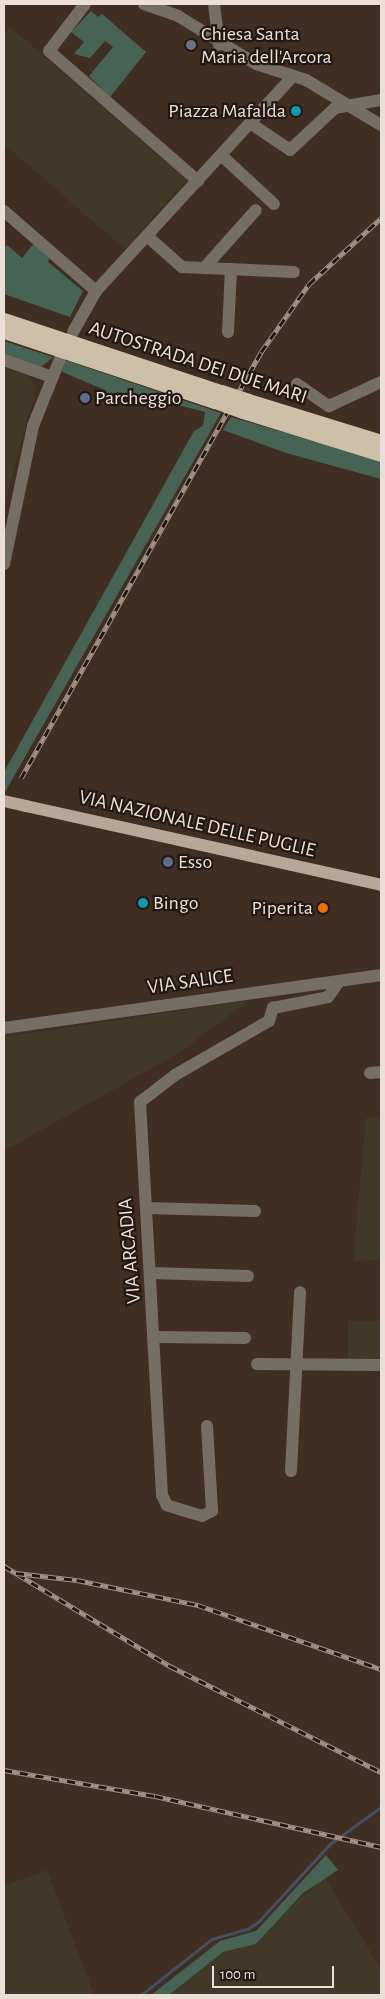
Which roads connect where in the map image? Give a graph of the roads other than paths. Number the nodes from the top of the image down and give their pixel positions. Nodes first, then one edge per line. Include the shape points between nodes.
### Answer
1 (85, 4) edge
2 (144, 4) edge
3 (214, 4) edge
4 (219, 44) junction
5 (293, 76) junction
6 (381, 100) edge
7 (349, 105) junction
8 (250, 123) junction
9 (381, 126) edge
10 (221, 155) junction
11 (198, 180) junction
12 (274, 204) dead end
13 (256, 210) dead end
14 (4, 211) edge
15 (147, 236) junction
16 (205, 268) junction
17 (231, 269) junction
18 (294, 272) dead end
19 (96, 291) junction
20 (4, 320) edge
21 (4, 331) edge
22 (73, 332) dead end
23 (228, 332) dead end
24 (60, 359) dead end
25 (4, 360) edge
26 (52, 377) junction
27 (381, 382) edge
28 (297, 384) dead end
29 (218, 397) junction
30 (245, 406) junction
31 (381, 442) edge
32 (381, 454) edge
33 (4, 564) edge
34 (4, 801) edge
35 (381, 885) edge
36 (381, 975) edge
37 (339, 981) junction
38 (4, 1028) edge
39 (147, 1208) junction
40 (255, 1211) dead end
41 (152, 1273) junction
42 (248, 1276) dead end
43 (300, 1292) dead end
44 (155, 1337) junction
45 (245, 1338) dead end
46 (257, 1364) dead end
47 (298, 1366) junction
48 (381, 1366) edge
49 (207, 1426) dead end
50 (291, 1471) dead end

1 - 11 street via 49,51
2 - 4 street via 178,16
3 - 4 street
4 - 5 street via 256,64
5 - 7 street
5 - 8 street
6 - 7 street
7 - 8 street via 326,114 290,150
7 - 9 street
8 - 10 street
10 - 11 street
10 - 12 street
11 - 15 street
13 - 16 street
14 - 19 street
15 - 16 street via 182,267
15 - 19 street
16 - 17 street
17 - 18 street
17 - 23 street
19 - 22 street
20 - 29 highway, AUTOSTRADA DEI DUE MARI
21 - 29 highway, AUTOSTRADA DEI DUE MARI
24 - 26 street
25 - 26 street
26 - 33 street via 33,426
27 - 28 street via 329,406
29 - 30 highway, AUTOSTRADA DEI DUE MARI, bridge
30 - 31 highway, AUTOSTRADA DEI DUE MARI
30 - 32 highway, AUTOSTRADA DEI DUE MARI
34 - 35 main road, VIA NAZIONALE DELLE PUGLIE, bridge
36 - 37 street, VIA SALICE
37 - 38 street, VIA SALICE
37 - 39 street, VIA ARCADIA via 328,997 273,1008 269,1021 176,1075 140,1102 140,1158
39 - 40 street
39 - 41 street, VIA ARCADIA
41 - 42 street
41 - 44 street, VIA ARCADIA
43 - 47 street
44 - 45 street
44 - 49 street, VIA ARCADIA via 162,1495 167,1505 202,1516 212,1511
46 - 47 street
47 - 48 street
47 - 50 street

